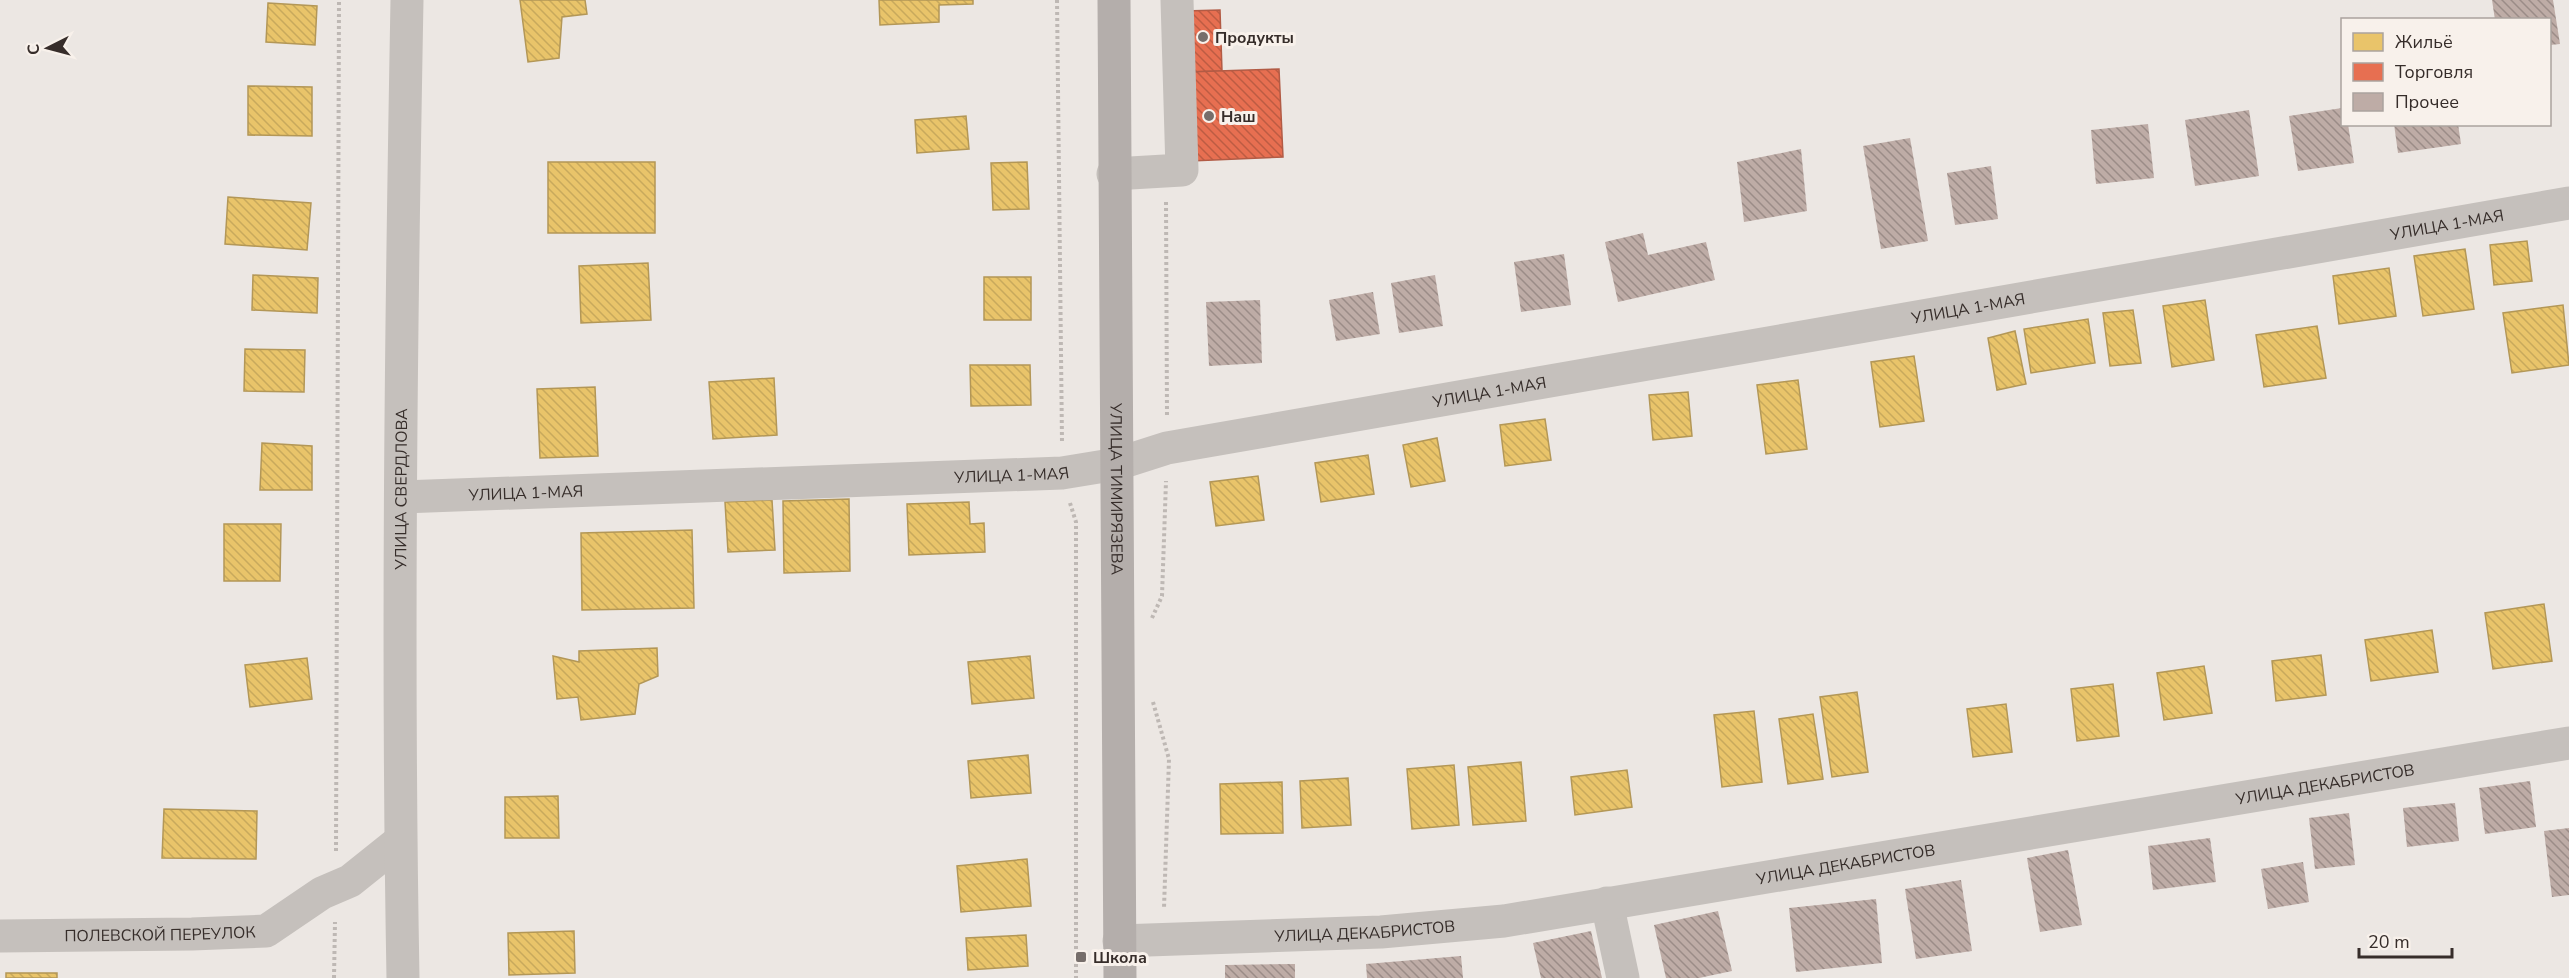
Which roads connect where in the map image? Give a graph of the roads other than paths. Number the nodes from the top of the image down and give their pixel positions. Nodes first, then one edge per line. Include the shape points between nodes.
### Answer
1 (407, 0) edge
2 (1114, 0) edge
3 (1177, 0) edge
4 (1113, 174) junction
5 (2569, 203) edge
6 (1117, 464) junction
7 (402, 497) junction
8 (2569, 743) edge
9 (400, 841) junction
10 (1607, 903) junction
11 (0, 936) edge
12 (1119, 941) junction
13 (403, 978) edge
14 (1119, 978) edge
15 (1623, 978) edge

1 - 7 street, УЛИЦА СВЕРДЛОВА
2 - 4 main road, УЛИЦА ТИМИРЯЗЕВА
3 - 4 street via 1182,170
4 - 6 main road, УЛИЦА ТИМИРЯЗЕВА
5 - 6 street, УЛИЦА 1-МАЯ via 1167,448
6 - 7 street, УЛИЦА 1-МАЯ via 1062,473
6 - 12 main road, УЛИЦА ТИМИРЯЗЕВА
7 - 9 street, УЛИЦА СВЕРДЛОВА
8 - 10 street, УЛИЦА ДЕКАБРИСТОВ
9 - 11 street, ПОЛЕВСКОЙ ПЕРЕУЛОК via 350,881 322,893 266,931
9 - 13 street, УЛИЦА СВЕРДЛОВА
10 - 12 street, УЛИЦА ДЕКАБРИСТОВ via 1504,921 1381,932
10 - 15 street
12 - 14 main road, УЛИЦА ТИМИРЯЗЕВА

